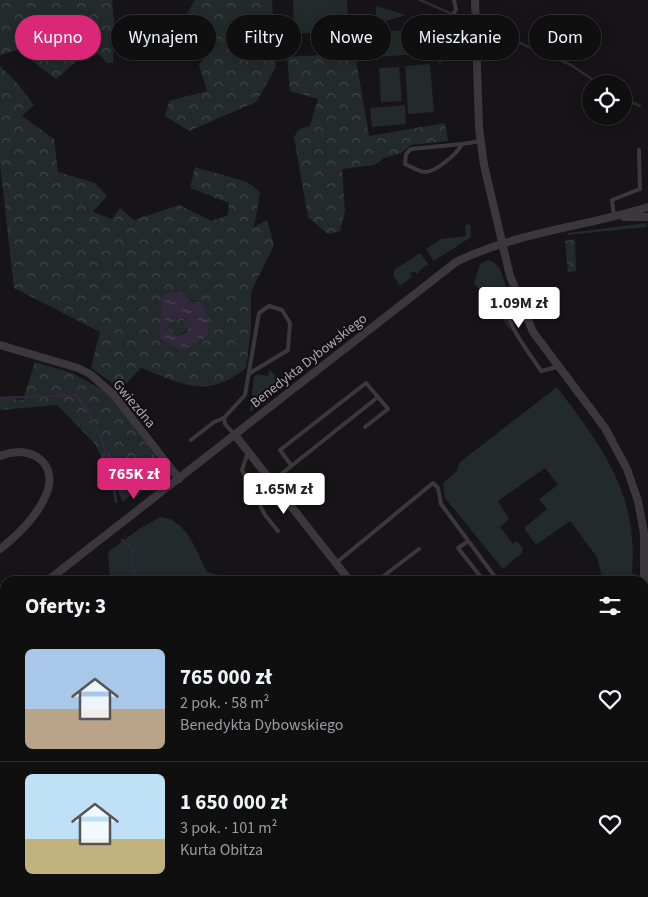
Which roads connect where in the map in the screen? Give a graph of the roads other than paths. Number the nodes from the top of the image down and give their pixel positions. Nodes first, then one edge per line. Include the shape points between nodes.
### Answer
1 (454, 0) edge
2 (476, 0) edge
3 (454, 15) edge
4 (481, 141) junction
5 (462, 144) junction
6 (639, 150) dead end
7 (648, 207) edge
8 (648, 216) edge
9 (614, 217) junction
10 (501, 243) junction
11 (517, 298) junction
12 (0, 345) edge
13 (557, 367) junction
14 (250, 373) junction
15 (378, 397) junction
16 (224, 418) junction
17 (365, 427) dead end
18 (235, 435) junction
19 (191, 440) dead end
20 (248, 452) junction
21 (0, 456) edge
22 (291, 465) junction
23 (179, 479) junction
24 (270, 480) junction
25 (278, 531) dead end
26 (467, 542) junction
27 (0, 549) edge
28 (419, 549) dead end
29 (336, 564) junction
30 (53, 576) edge
31 (346, 576) edge
32 (384, 576) edge
33 (480, 576) edge
34 (494, 576) edge
35 (644, 576) edge

1 - 3 lane
2 - 4 street
4 - 5 lane
4 - 10 street
5 - 5 lane via 459,152 431,171 424,172 405,164 406,154 411,149
6 - 9 lane via 640,189 612,200
7 - 9 street, Benedykta Dybowskiego
8 - 9 street, Benedykta Dybowskiego
9 - 10 street, Benedykta Dybowskiego
10 - 11 street
10 - 18 street, Benedykta Dybowskiego via 456,262
11 - 13 street via 532,332
11 - 13 lane via 507,310 513,326 541,370
12 - 23 street, Gwiezdna via 90,374 113,394
13 - 35 street via 605,428 627,469 644,533
14 - 14 lane via 288,350 290,323 282,310 269,306 259,312
14 - 16 lane via 242,400
15 - 17 lane via 388,409
15 - 22 lane
15 - 22 lane via 366,383 280,450
16 - 18 lane
16 - 19 lane
18 - 20 street
18 - 23 street, Benedykta Dybowskiego
20 - 24 street
20 - 25 lane via 242,470 265,515
21 - 27 street via 19,450 34,454 44,464 49,488 45,499 30,518
22 - 24 lane
23 - 30 street, Benedykta Dybowskiego
24 - 29 street
26 - 29 lane via 441,504 438,488 433,483
26 - 33 lane via 458,548
26 - 34 lane
28 - 32 lane
29 - 31 street

